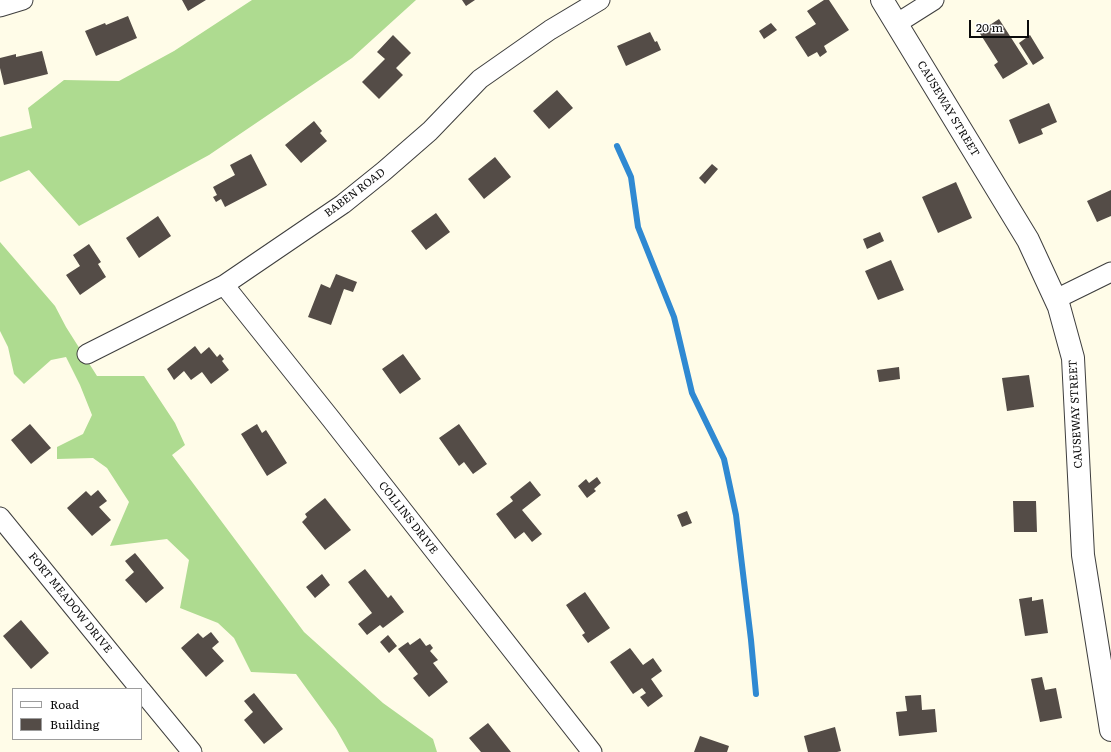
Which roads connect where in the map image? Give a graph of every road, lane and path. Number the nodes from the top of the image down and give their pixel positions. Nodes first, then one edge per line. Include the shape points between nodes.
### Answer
1 (23, 0) edge
2 (600, 0) edge
3 (882, 0) edge
4 (934, 0) edge
5 (0, 7) edge
6 (896, 24) junction
7 (1111, 272) edge
8 (224, 285) junction
9 (1056, 299) junction
10 (87, 354) dead end
11 (0, 516) edge
12 (140, 688) edge
13 (142, 690) edge
14 (1111, 730) edge
15 (192, 752) edge
16 (592, 752) edge

1 - 5 street
2 - 8 street, BABEN ROAD via 550,30 480,79 430,132 343,204
3 - 6 street, CAUSEWAY STREET
4 - 6 street
6 - 9 street, CAUSEWAY STREET via 1028,240
7 - 9 street
8 - 10 street, BABEN ROAD
8 - 16 street, COLLINS DRIVE
9 - 14 street, CAUSEWAY STREET via 1073,358 1083,555
11 - 12 street, FORT MEADOW DRIVE
13 - 15 street, FORT MEADOW DRIVE

